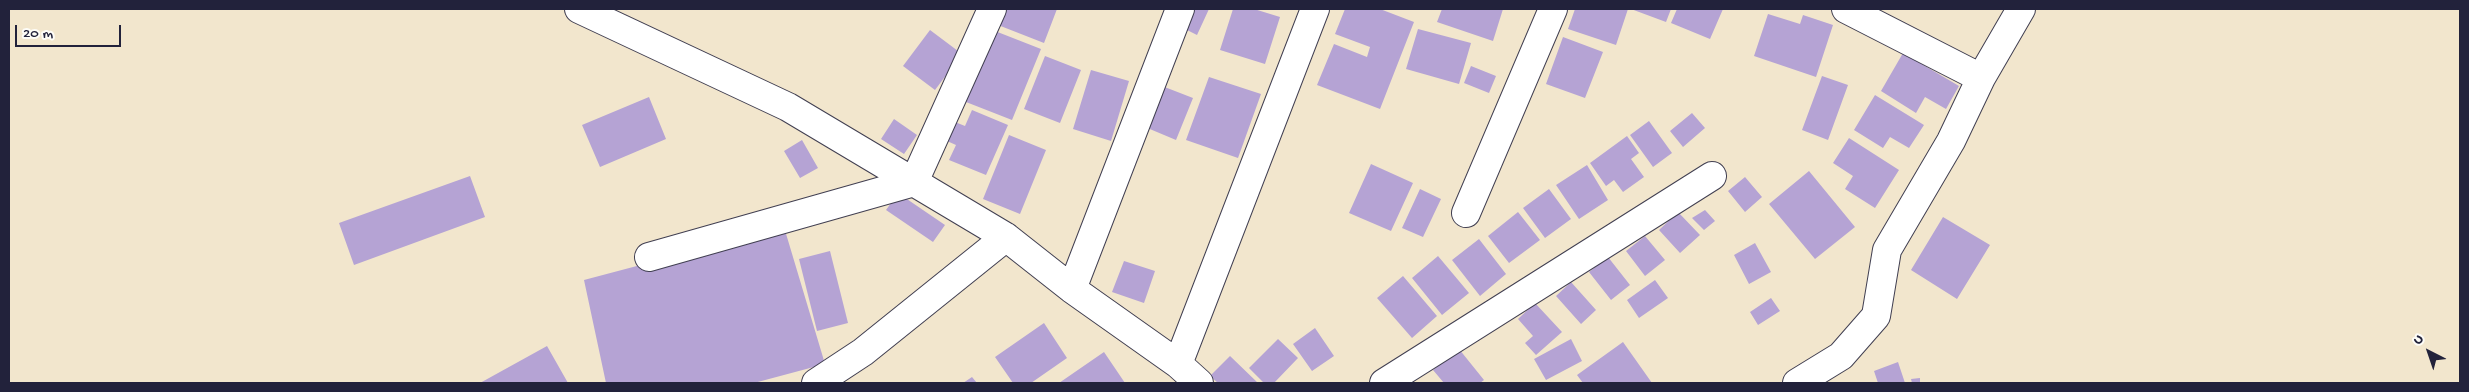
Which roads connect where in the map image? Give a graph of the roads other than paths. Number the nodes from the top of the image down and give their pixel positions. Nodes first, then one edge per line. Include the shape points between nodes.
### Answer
1 (579, 9) edge
2 (992, 9) edge
3 (1180, 9) edge
4 (1315, 9) edge
5 (1553, 9) edge
6 (1846, 9) edge
7 (2021, 9) edge
8 (1981, 78) junction
9 (1712, 176) dead end
10 (914, 182) junction
11 (1466, 213) dead end
12 (1006, 237) junction
13 (649, 256) dead end
14 (1072, 288) junction
15 (1178, 364) junction
16 (816, 383) edge
17 (1199, 383) edge
18 (1384, 383) edge
19 (1797, 383) edge

1 - 10 street via 788,107
2 - 10 street
3 - 14 street
4 - 15 street
5 - 11 street
6 - 8 street
7 - 8 street
8 - 19 street via 1951,142 1886,250 1876,316 1841,356
9 - 18 street
10 - 12 street
10 - 13 street
12 - 14 street
12 - 16 street via 863,352
14 - 15 street
15 - 17 street

